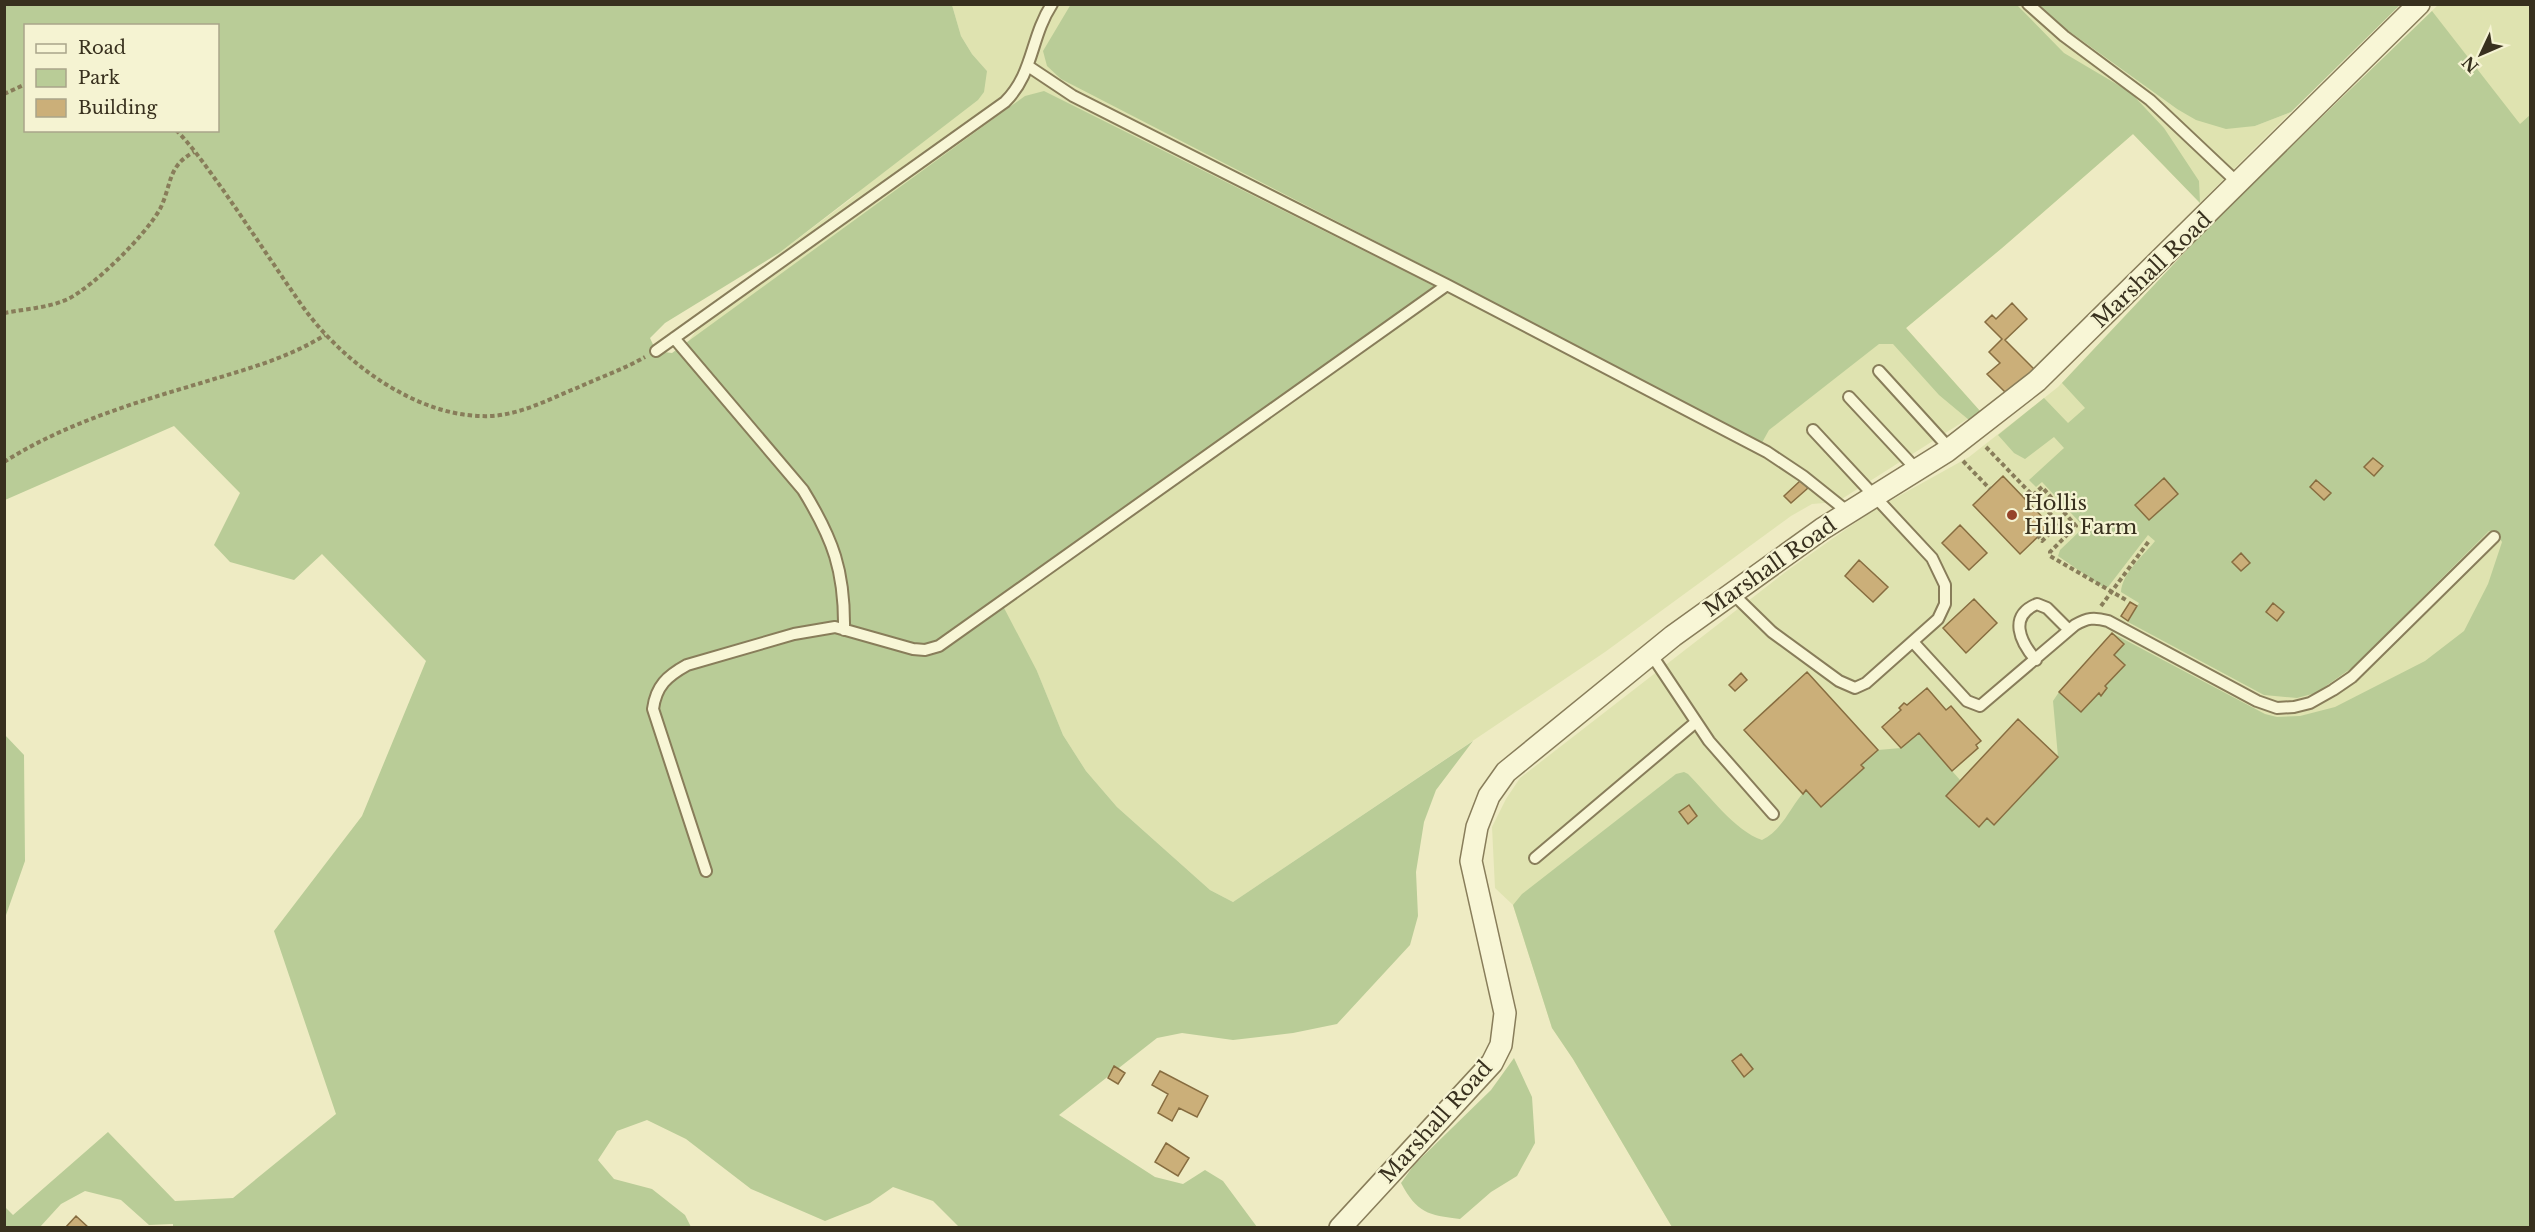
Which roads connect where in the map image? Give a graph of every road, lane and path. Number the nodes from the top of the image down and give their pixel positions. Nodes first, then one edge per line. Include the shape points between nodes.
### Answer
1 (1052, 4) edge
2 (2028, 4) edge
3 (2419, 4) edge
4 (1028, 66) junction
5 (24, 85) edge
6 (4, 94) edge
7 (178, 132) edge
8 (194, 152) junction
9 (2239, 185) junction
10 (1447, 285) junction
11 (4, 313) edge
12 (325, 335) junction
13 (674, 338) junction
14 (656, 351) joint
15 (1880, 371) dead end
16 (1850, 397) dead end
17 (1813, 430) dead end
18 (1973, 432) junction
19 (1950, 448) junction
20 (4, 462) edge
21 (1917, 470) junction
22 (1989, 489) dead end
23 (2033, 495) junction
24 (1874, 496) junction
25 (1848, 512) junction
26 (2038, 536) dead end
27 (2494, 537) dead end
28 (2149, 541) dead end
29 (2111, 591) junction
30 (1732, 593) junction
31 (2126, 600) dead end
32 (2095, 618) junction
33 (844, 630) junction
34 (2069, 630) junction
35 (1913, 642) junction
36 (1651, 654) junction
37 (2036, 660) junction
38 (1696, 722) junction
39 (1773, 814) dead end
40 (1535, 858) dead end
41 (706, 871) dead end
42 (1340, 1227) edge

1 - 4 lane
2 - 9 lane via 2150,100
3 - 9 street, Marshall Road
4 - 10 lane via 1073,96
4 - 13 lane via 1021,84 994,111
5 - 6 path
7 - 8 path
8 - 11 path via 173,170 151,222 103,273 67,299
8 - 12 path
9 - 18 street, Marshall Road via 2037,381
10 - 25 lane via 1767,452
10 - 33 lane via 939,646 913,649
12 - 14 path via 374,376 406,396 445,411 479,416 522,410 552,400
12 - 20 path via 284,356 140,401 64,430
13 - 14 lane
13 - 33 lane via 790,474 819,517 838,560
15 - 19 lane
16 - 21 lane
17 - 24 lane
18 - 19 street, Marshall Road
18 - 23 path
19 - 21 street, Marshall Road
19 - 22 path
21 - 24 street, Marshall Road
23 - 26 path via 2060,524 2042,541
23 - 29 path via 2042,487 2076,526 2050,556
24 - 25 street, Marshall Road
24 - 35 lane via 1932,558 1944,582 1943,612
25 - 30 street, Marshall Road
27 - 32 lane via 2352,677 2310,703 2294,707 2277,708 2257,701 2108,621
28 - 29 path
29 - 31 path
29 - 32 path
30 - 35 lane via 1760,623 1839,681 1855,688
30 - 36 street, Marshall Road
32 - 34 lane
33 - 41 lane via 835,627 794,634 687,665 672,674 657,691 653,709
34 - 37 lane
34 - 37 lane via 2047,608 2037,604 2030,607 2021,622 2020,637
35 - 37 lane via 1967,701 1980,706
36 - 38 lane
36 - 42 street, Marshall Road via 1506,772 1489,796 1477,827 1471,861 1505,1013 1501,1045 1492,1064
38 - 39 lane via 1732,770
38 - 40 lane

